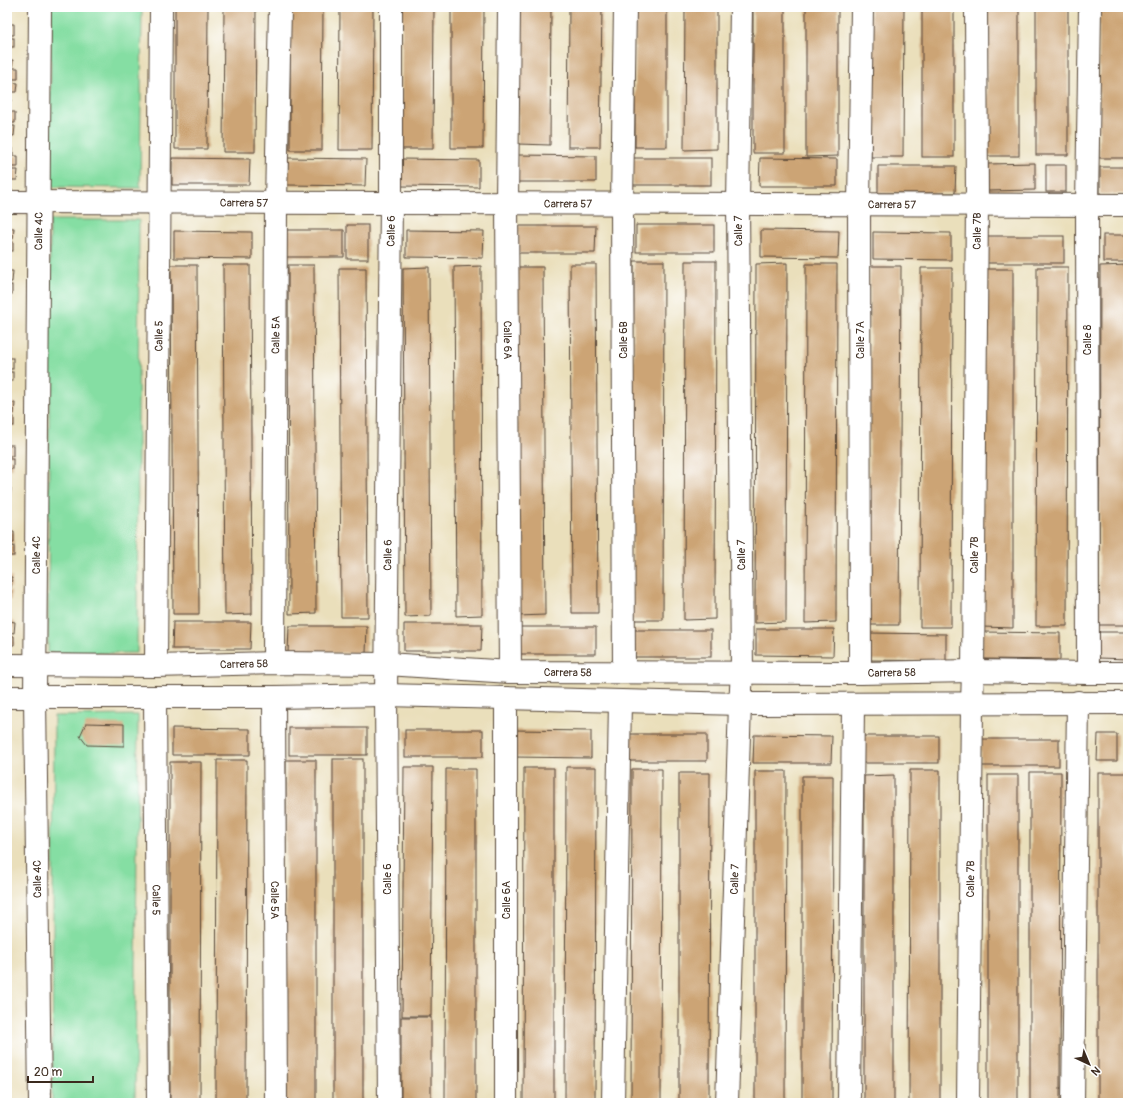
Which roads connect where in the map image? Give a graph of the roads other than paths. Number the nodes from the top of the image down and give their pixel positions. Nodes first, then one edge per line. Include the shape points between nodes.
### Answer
1 (40, 7) edge
2 (161, 7) edge
3 (280, 7) edge
4 (391, 7) edge
5 (509, 7) edge
6 (625, 7) edge
7 (741, 7) edge
8 (862, 7) edge
9 (976, 7) edge
10 (1090, 7) edge
11 (7, 202) edge
12 (39, 202) junction
13 (160, 203) junction
14 (276, 203) junction
15 (391, 203) junction
16 (507, 203) junction
17 (622, 203) junction
18 (738, 204) junction
19 (859, 204) junction
20 (977, 204) junction
21 (1087, 204) junction
22 (1128, 205) edge
23 (274, 663) junction
24 (36, 664) junction
25 (387, 664) junction
26 (7, 665) edge
27 (156, 666) junction
28 (973, 671) junction
29 (510, 672) junction
30 (624, 672) junction
31 (742, 673) junction
32 (860, 673) junction
33 (1088, 673) junction
34 (1128, 673) edge
35 (386, 695) junction
36 (7, 697) edge
37 (35, 697) junction
38 (155, 697) junction
39 (274, 697) junction
40 (506, 698) junction
41 (620, 701) junction
42 (1078, 702) junction
43 (1128, 703) edge
44 (740, 704) junction
45 (853, 704) junction
46 (972, 704) junction
47 (40, 1103) edge
48 (158, 1103) edge
49 (276, 1103) edge
50 (389, 1103) edge
51 (506, 1103) edge
52 (613, 1103) edge
53 (727, 1103) edge
54 (849, 1103) edge
55 (968, 1103) edge
56 (1073, 1103) edge

1 - 12 street, Calle 4C
2 - 13 street, Calle 5
3 - 14 street, Calle 5A
4 - 15 street, Calle 6
5 - 16 street, Calle 6A
6 - 17 street, Calle 6B
7 - 18 street, Calle 7
8 - 19 street, Calle 7A
9 - 20 street, Calle 7B
10 - 21 street, Calle 8
11 - 12 street, Carrera 57
12 - 13 street, Carrera 57
12 - 24 street, Calle 4C
13 - 14 street, Carrera 57
13 - 27 street, Calle 5
14 - 15 street, Carrera 57
14 - 23 street, Calle 5A
15 - 16 street, Carrera 57
15 - 25 street, Calle 6
16 - 17 street, Carrera 57
16 - 29 street, Calle 6A
17 - 18 street, Carrera 57
17 - 30 street, Calle 6B
18 - 19 street, Carrera 57
18 - 31 street, Calle 7
19 - 20 street, Carrera 57
19 - 32 street, Calle 7A
20 - 21 street, Carrera 57
20 - 28 street, Calle 7B
21 - 22 street, Carrera 57
21 - 33 street, Calle 8
23 - 25 street, Carrera 58
23 - 27 street, Carrera 58
24 - 26 street, Carrera 58
24 - 27 street, Carrera 58
24 - 37 street, Calle 4C
25 - 29 street, Carrera 58
25 - 35 street, Calle 6
28 - 32 street, Carrera 58
28 - 33 street, Carrera 58
28 - 46 street, Calle 7B
29 - 30 street, Carrera 58
30 - 31 street, Carrera 58
31 - 32 street, Carrera 58
31 - 44 street, Calle 7
33 - 34 street, Carrera 58
35 - 39 street
35 - 40 street
35 - 50 street, Calle 6
36 - 37 street
37 - 38 street
37 - 47 street, Calle 4C
38 - 39 street
38 - 48 street, Calle 5
39 - 49 street, Calle 5A
40 - 41 street
40 - 51 street, Calle 6A
41 - 44 street
41 - 52 street
42 - 43 street
42 - 46 street
42 - 56 street
44 - 45 street
44 - 53 street, Calle 7
45 - 46 street
45 - 54 street
46 - 55 street, Calle 7B

